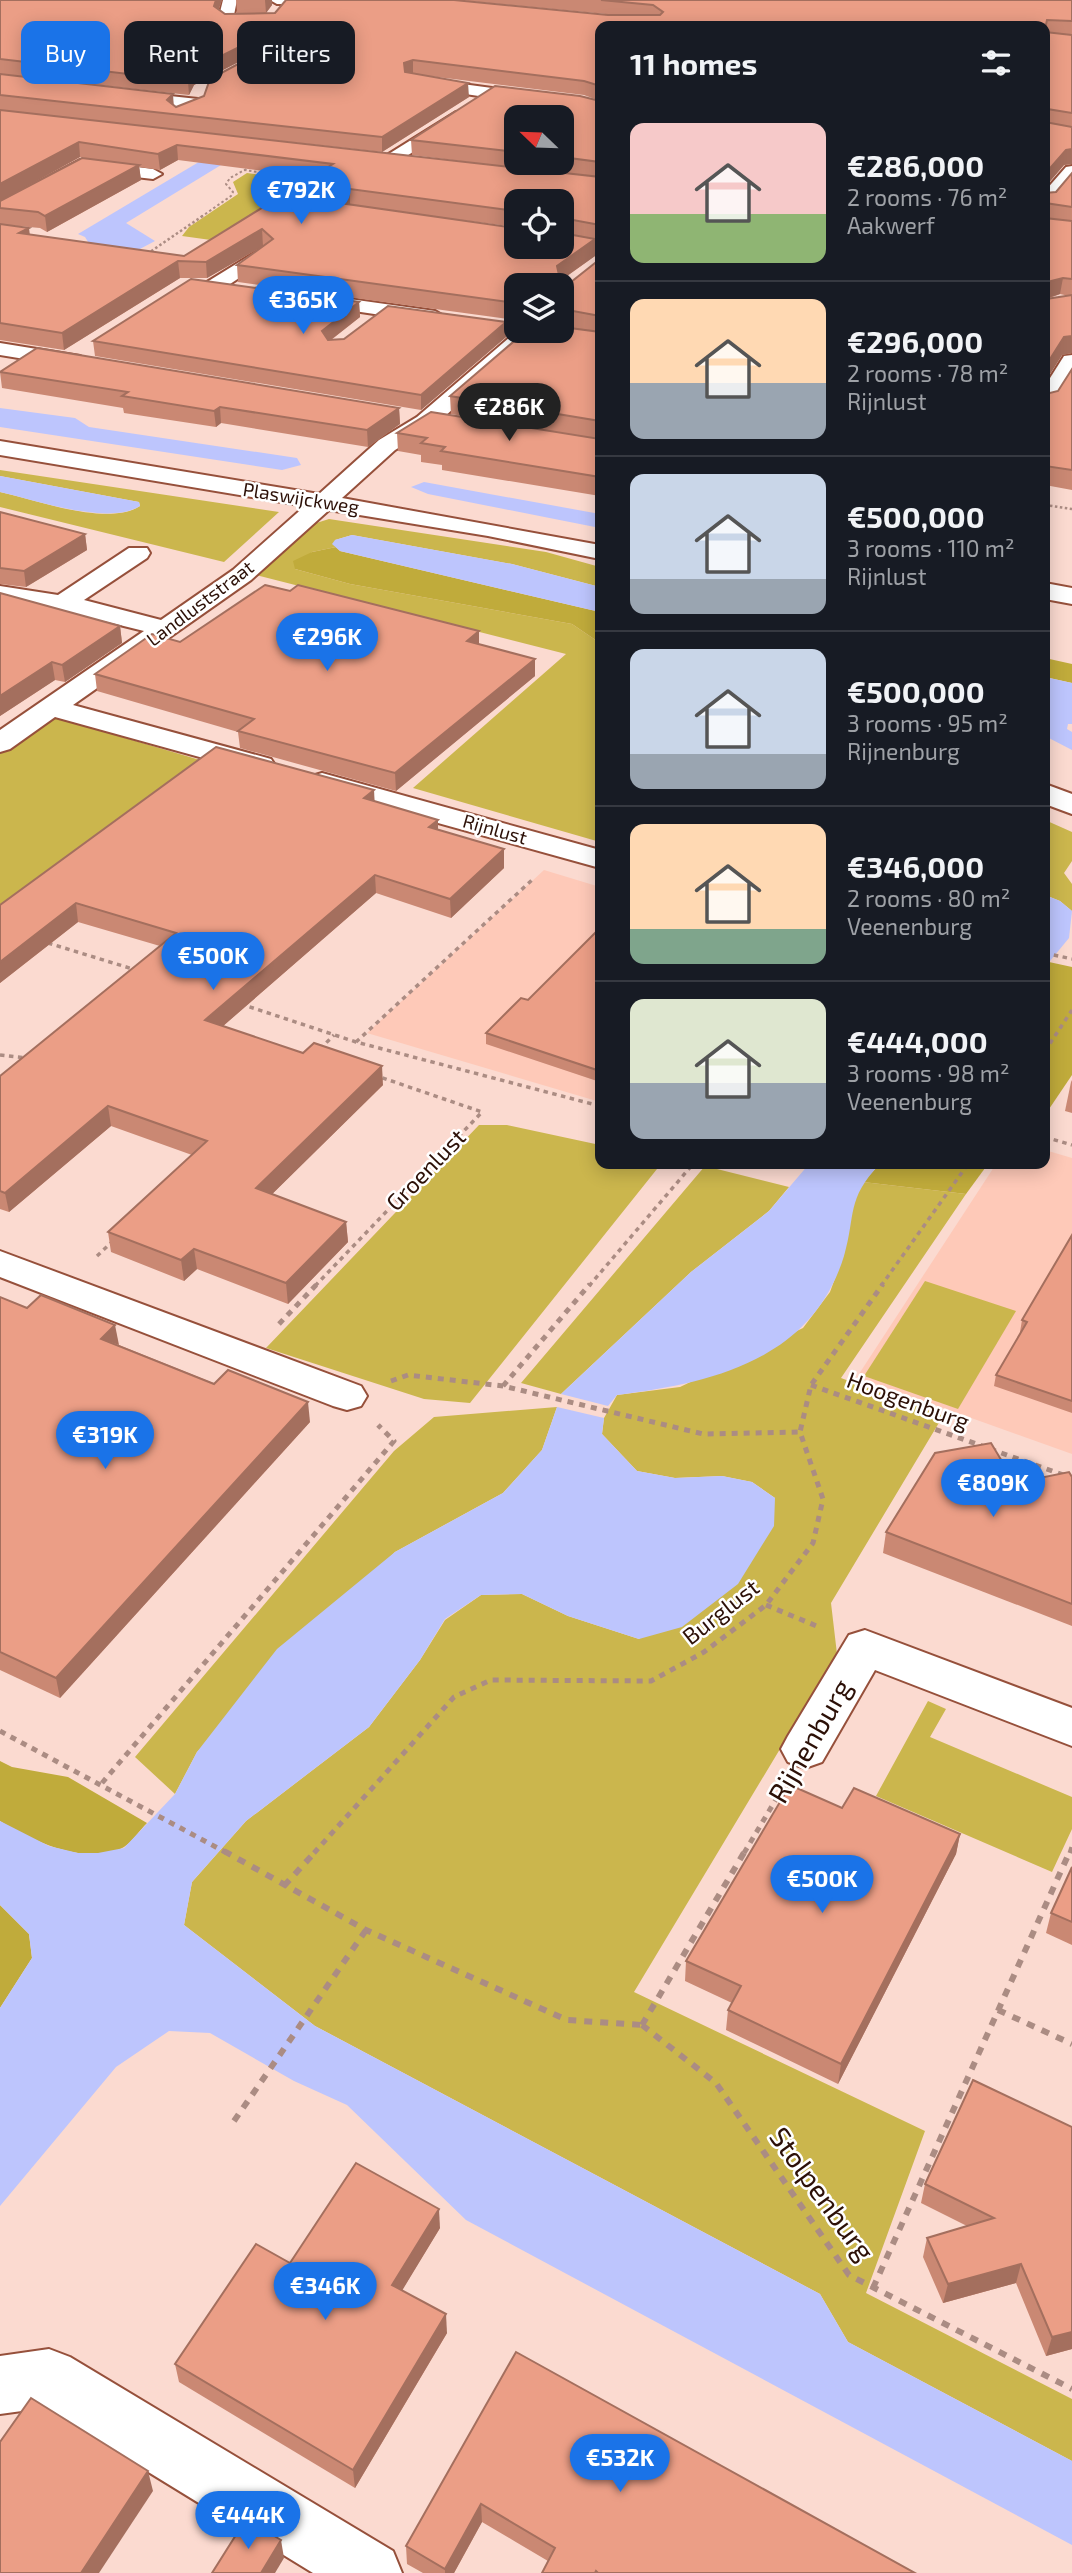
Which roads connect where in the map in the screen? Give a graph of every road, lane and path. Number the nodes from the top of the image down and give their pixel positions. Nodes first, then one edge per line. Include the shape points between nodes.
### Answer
1 (230, 0) edge
2 (277, 0) edge
3 (287, 0) edge
4 (351, 1) edge
5 (413, 82) edge
6 (103, 94) edge
7 (176, 116) edge
8 (254, 164) edge
9 (414, 164) edge
10 (1072, 171) edge
11 (153, 174) edge
12 (1050, 197) edge
13 (1050, 204) edge
14 (1072, 207) edge
15 (0, 210) edge
16 (574, 248) edge
17 (262, 254) edge
18 (595, 258) edge
19 (188, 284) joint
20 (214, 286) junction
21 (240, 290) edge
22 (293, 297) edge
23 (385, 310) junction
24 (451, 319) edge
25 (365, 325) edge
26 (515, 343) edge
27 (0, 349) edge
28 (94, 355) edge
29 (1072, 361) edge
30 (1050, 395) edge
31 (397, 417) edge
32 (425, 422) junction
33 (452, 426) edge
34 (0, 448) edge
35 (323, 502) junction
36 (1050, 506) edge
37 (1072, 509) edge
38 (595, 551) edge
39 (138, 553) dead end
40 (1050, 592) edge
41 (0, 594) edge
42 (1072, 596) edge
43 (63, 603) junction
44 (167, 629) junction
45 (52, 708) junction
46 (0, 743) edge
47 (1050, 795) edge
48 (1072, 805) edge
49 (567, 849) junction
50 (595, 857) edge
51 (38, 940) edge
52 (1050, 954) edge
53 (1072, 959) edge
54 (128, 980) edge
55 (228, 1000) edge
56 (1072, 1010) edge
57 (335, 1035) junction
58 (356, 1042) junction
59 (1050, 1043) edge
60 (0, 1055) edge
61 (313, 1055) edge
62 (34, 1059) edge
63 (365, 1072) edge
64 (595, 1105) edge
65 (1050, 1138) edge
66 (1072, 1145) edge
67 (689, 1169) edge
68 (964, 1169) edge
69 (123, 1231) edge
70 (0, 1263) edge
71 (63, 1287) junction
72 (247, 1358) junction
73 (811, 1385) junction
74 (503, 1386) junction
75 (347, 1396) junction
76 (800, 1432) junction
77 (1072, 1478) edge
78 (766, 1605) junction
79 (865, 1647) junction
80 (1072, 1727) edge
81 (0, 1731) edge
82 (806, 1749) joint
83 (102, 1783) junction
84 (1072, 1847) edge
85 (284, 1886) junction
86 (366, 1930) junction
87 (998, 2010) junction
88 (642, 2025) junction
89 (1072, 2044) edge
90 (234, 2121) dead end
91 (873, 2288) junction
92 (0, 2385) edge
93 (1072, 2389) edge
94 (371, 2573) edge

1 - 3 street via 226,20 271,21
2 - 3 street
3 - 4 street
5 - 9 street via 499,94 382,160
6 - 7 street via 200,97
8 - 19 path via 230,178 226,184 231,196 144,256 192,270
10 - 12 street
11 - 15 street via 80,165
13 - 14 street
16 - 18 street
17 - 20 street
19 - 20 street
20 - 21 street
22 - 23 street
23 - 24 street
23 - 25 street
26 - 32 street, Landluststraat
27 - 28 street via 69,360
29 - 30 street
31 - 32 street
32 - 33 street
32 - 35 street, Landluststraat via 387,445
34 - 35 street, Plaswijckweg
35 - 38 street, Plaswijckweg via 488,528
35 - 44 street, Landluststraat via 242,575
36 - 37 path
39 - 43 street
40 - 42 street
41 - 43 street
43 - 44 street
44 - 45 street, Landluststraat
45 - 46 street, Landluststraat
45 - 49 street, Rijnlust
47 - 48 street
49 - 50 street, Rijnlust
49 - 58 path
51 - 54 path via 139,971
52 - 53 path
55 - 57 path
56 - 59 path
57 - 58 path
57 - 61 path
58 - 64 path
60 - 62 path
63 - 72 path, Groenlust via 482,1112
65 - 66 path
67 - 74 path
68 - 73 path
69 - 71 path
70 - 71 street
71 - 72 street
72 - 75 street
73 - 76 path
73 - 77 path, Hoogenburg
74 - 75 path via 408,1375
74 - 76 path via 702,1434
75 - 83 path via 394,1441
76 - 78 path, Burglust via 823,1499 813,1543
78 - 79 path
78 - 85 path, Burglust via 704,1652 651,1681 491,1679 454,1697
79 - 80 street
79 - 82 street, Rijnenburg
81 - 83 path
82 - 88 path, Rijnenburg
83 - 85 path
84 - 87 path
85 - 86 path
86 - 88 path via 567,2020
86 - 90 path
87 - 89 path
87 - 91 path
88 - 91 path, Stolpenburg via 716,2083 849,2275
91 - 93 path, Stolpenburg
92 - 94 street via 49,2378

